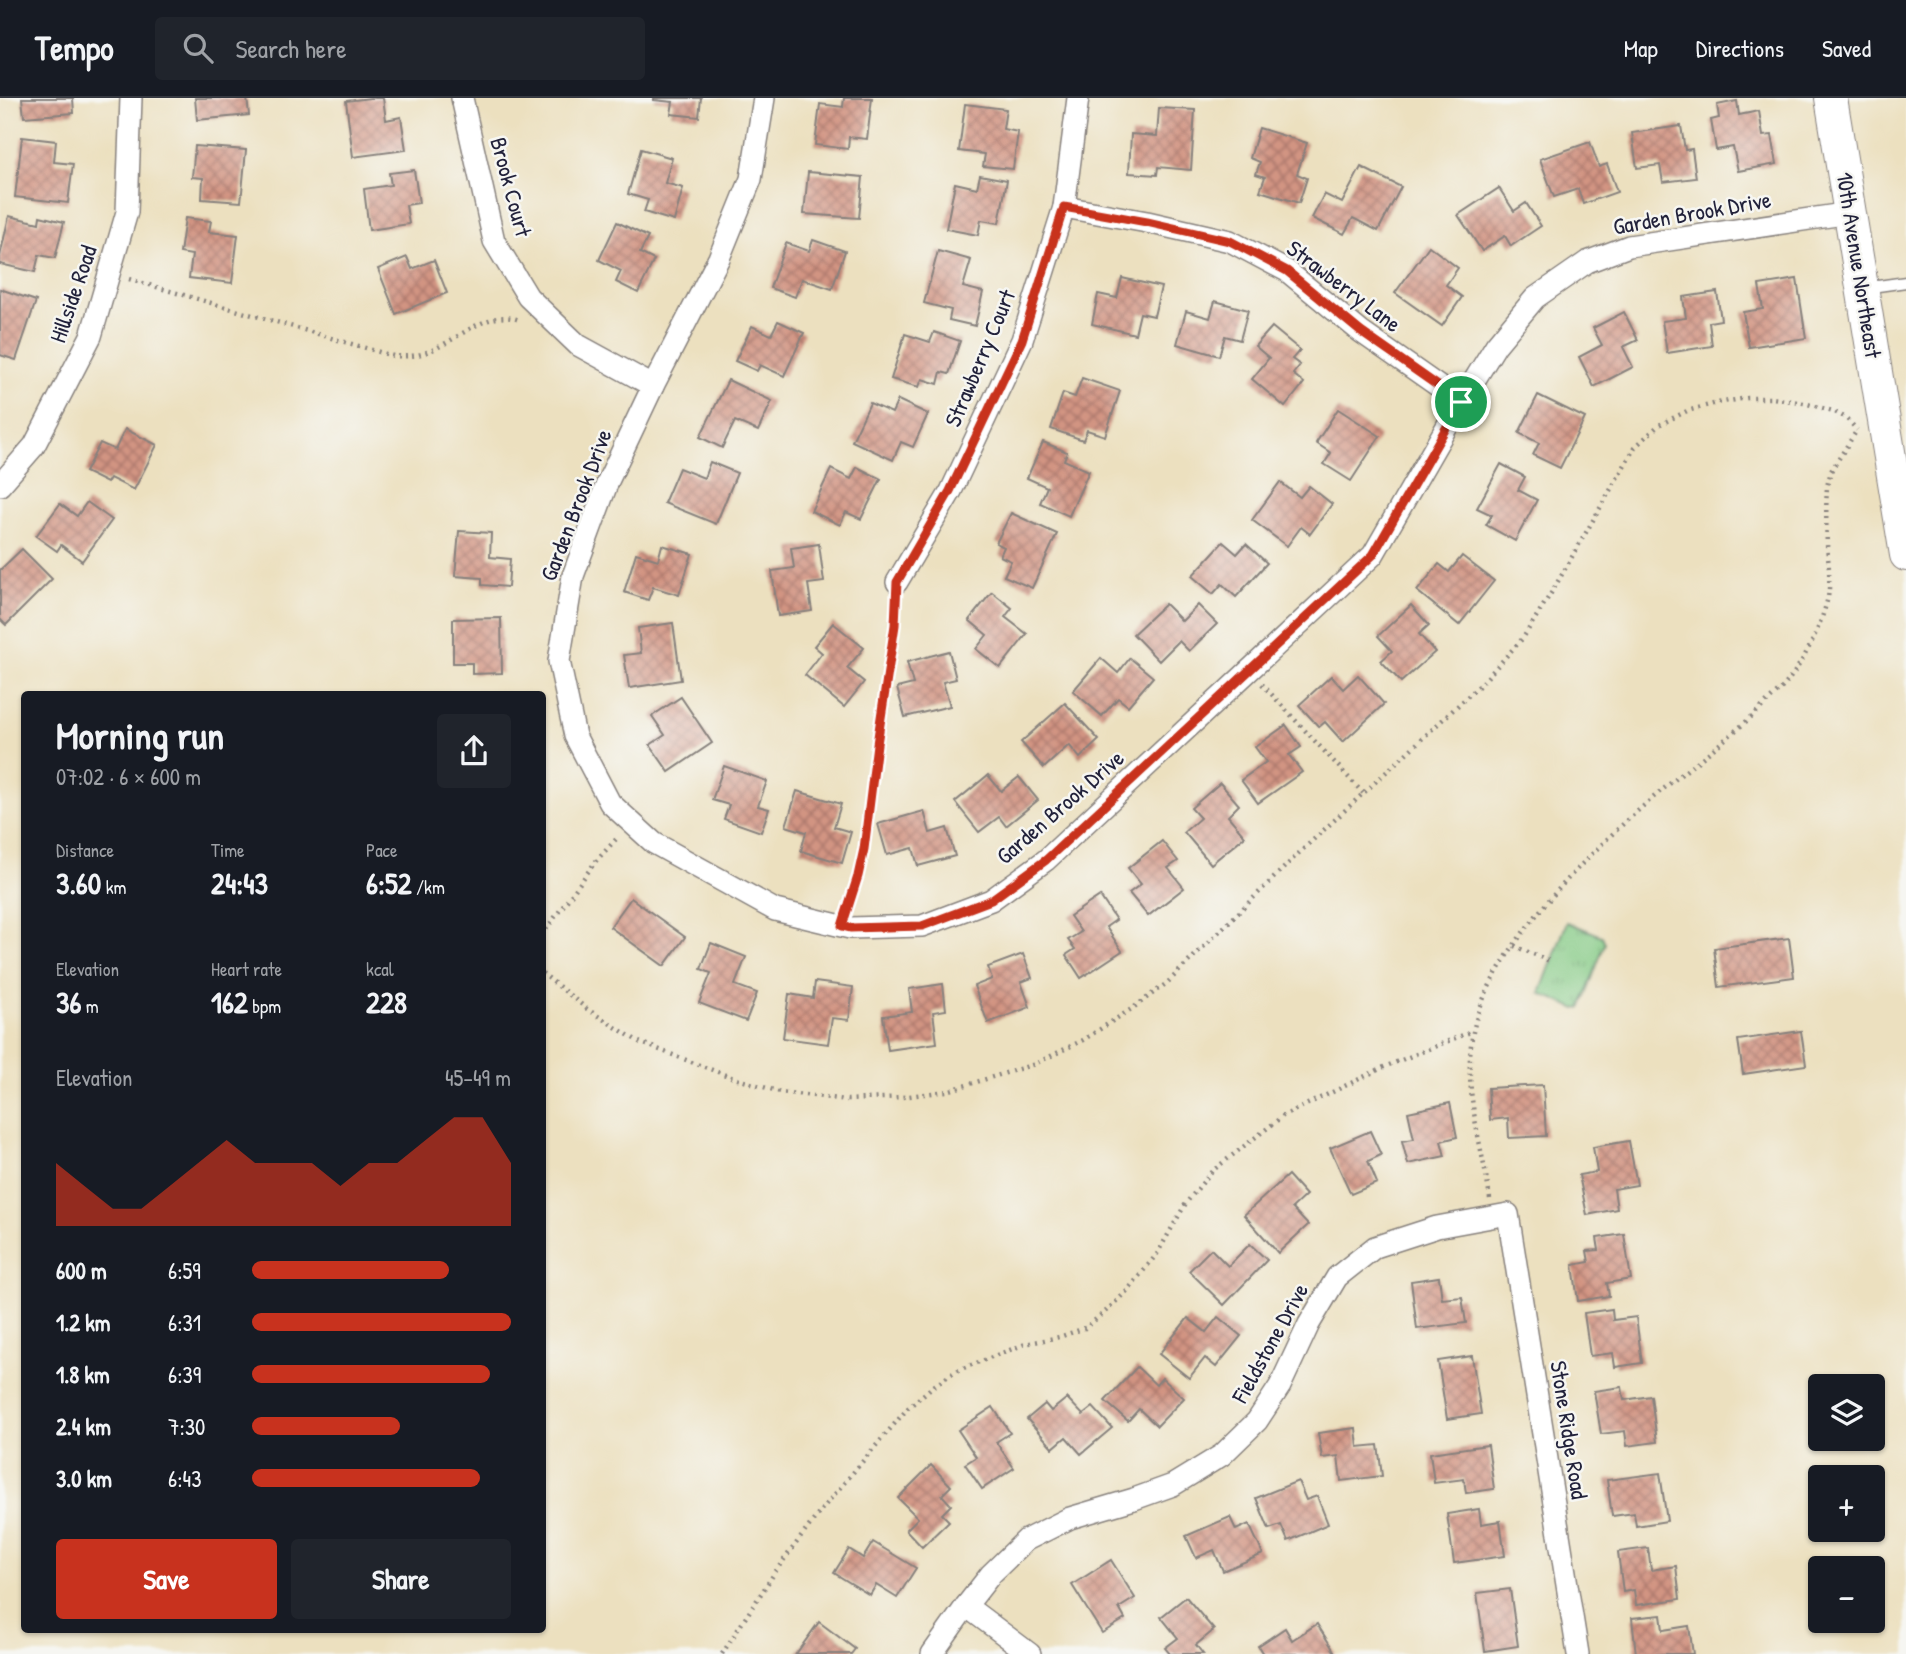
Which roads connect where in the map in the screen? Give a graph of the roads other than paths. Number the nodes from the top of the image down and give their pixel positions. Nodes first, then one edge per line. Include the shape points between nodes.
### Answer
1 (131, 98) edge
2 (462, 98) edge
3 (764, 98) edge
4 (1078, 98) edge
5 (1831, 98) edge
6 (1064, 207) junction
7 (1850, 213) junction
8 (1906, 282) edge
9 (1863, 289) junction
10 (653, 386) junction
11 (1461, 402) junction
12 (0, 485) edge
13 (1906, 555) edge
14 (897, 582) road end
15 (1508, 1214) joint
16 (966, 1606) junction
17 (932, 1654) edge
18 (1030, 1654) edge
19 (1577, 1654) edge

1 - 12 street, Hillside Road via 127,212 91,336 34,446
2 - 10 street, Brook Court via 494,241 527,297 578,345
3 - 10 street, Garden Brook Drive via 751,179 719,258
4 - 6 street, Strawberry Court
5 - 7 street, 10th Avenue Northeast
6 - 11 street, Strawberry Lane via 1230,241 1287,271 1361,332
6 - 14 street, Strawberry Court via 1022,340 950,491
7 - 9 street, 10th Avenue Northeast
7 - 11 street, Garden Brook Drive via 1629,246 1587,262 1535,298 1496,345
8 - 9 lane
9 - 13 street, 10th Avenue Northeast via 1871,428
10 - 11 street, Garden Brook Drive via 608,481 573,576 559,661 575,736 610,803 654,843 775,910 850,928 922,926 991,900 1046,860 1373,555
15 - 16 street, Fieldstone Drive via 1437,1227 1375,1247 1338,1277 1309,1324 1280,1386 1257,1421 1222,1455 1173,1485 1070,1518 1026,1540
15 - 19 street, Stone Ridge Road
16 - 17 street, Fieldstone Drive
16 - 18 street

